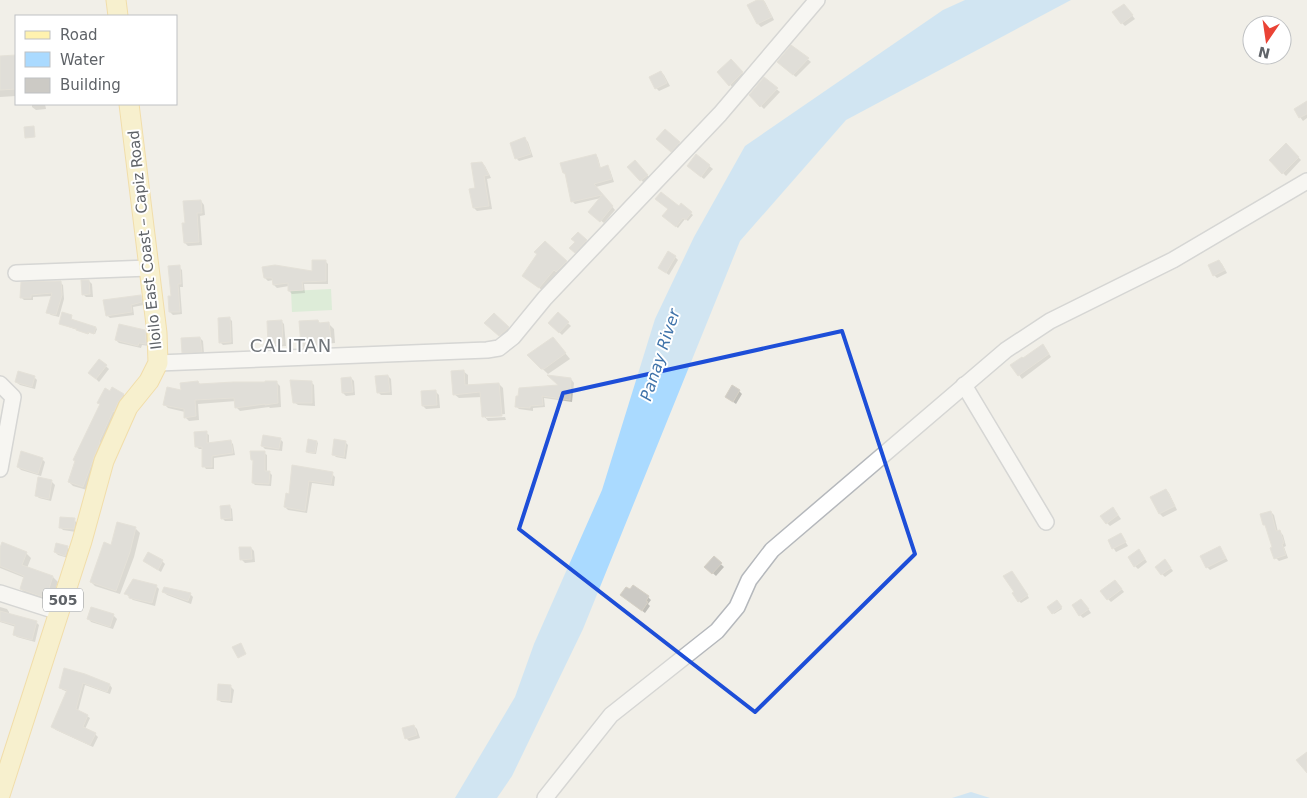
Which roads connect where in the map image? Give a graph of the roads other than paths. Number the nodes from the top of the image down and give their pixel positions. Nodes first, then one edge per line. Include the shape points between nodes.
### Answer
1 (116, 0) edge
2 (817, 0) edge
3 (118, 15) edge
4 (129, 105) edge
5 (1307, 181) edge
6 (149, 268) junction
7 (16, 273) dead end
8 (158, 362) junction
9 (0, 384) edge
10 (964, 385) junction
11 (0, 469) edge
12 (1046, 522) dead end
13 (0, 593) edge
14 (59, 612) junction
15 (0, 795) edge
16 (545, 798) edge

1 - 3 main road
2 - 8 street via 720,114 545,298 513,337 499,348
4 - 6 main road, Iloilo East Coast – Capiz Road / 505
5 - 10 street via 1173,260 1050,321 1006,350
6 - 7 street
6 - 8 main road, Iloilo East Coast – Capiz Road / 505
8 - 14 main road, Iloilo East Coast – Capiz Road / 505 via 149,381 128,407 104,461
9 - 11 street via 13,396
10 - 12 street
10 - 16 street via 772,550 749,580 737,607 717,632 611,715
13 - 14 street
14 - 15 main road, Iloilo East Coast – Capiz Road / 505

